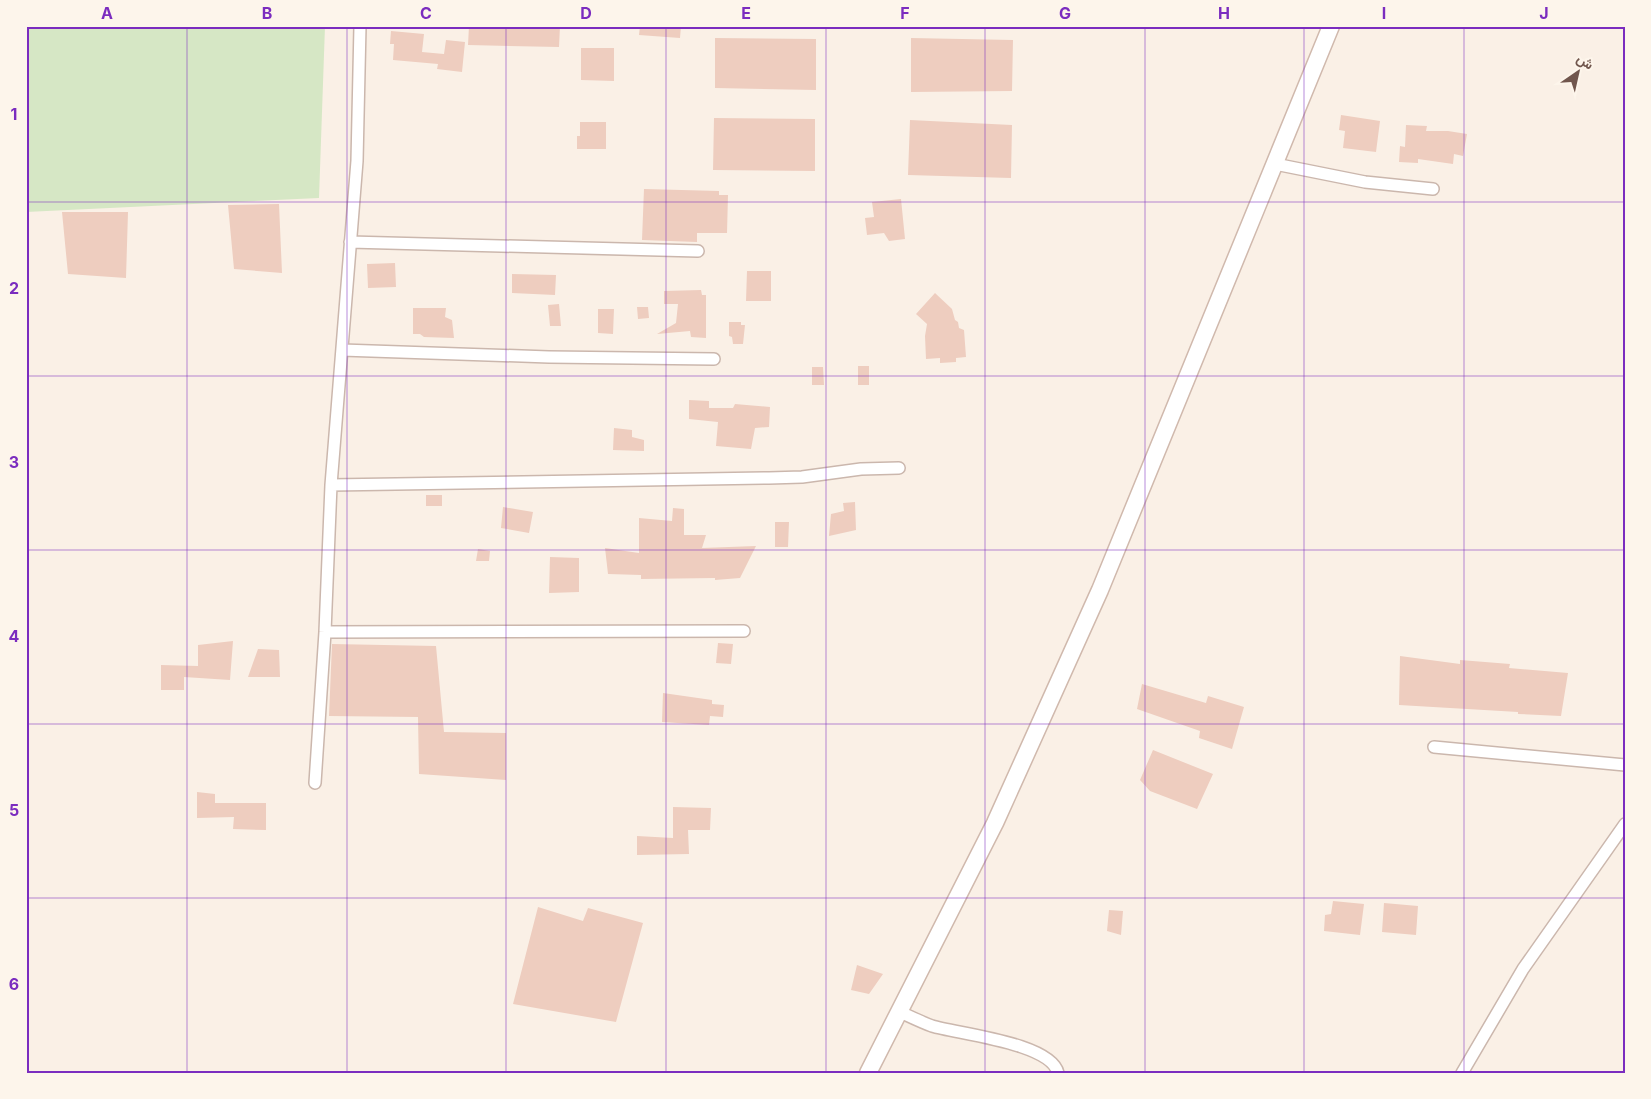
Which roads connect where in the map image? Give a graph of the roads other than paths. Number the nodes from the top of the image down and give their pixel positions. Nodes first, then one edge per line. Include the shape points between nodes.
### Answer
1 (360, 26) edge
2 (1331, 26) edge
3 (1275, 164) junction
4 (1433, 189) dead end
5 (350, 242) junction
6 (698, 251) dead end
7 (342, 350) junction
8 (714, 360) dead end
9 (899, 468) dead end
10 (331, 485) junction
11 (744, 631) dead end
12 (325, 632) junction
13 (1434, 747) dead end
14 (1625, 765) edge
15 (315, 783) dead end
16 (1625, 824) edge
17 (900, 1012) junction
18 (868, 1073) edge
19 (1058, 1073) edge
20 (1462, 1073) edge

1 - 5 street via 357,161
2 - 3 street
3 - 4 street via 1365,182
3 - 17 street via 1100,590 995,823
5 - 6 street
5 - 7 street
7 - 8 street
7 - 10 street
9 - 10 street via 861,469 794,478
10 - 12 street
11 - 12 street
12 - 15 street
13 - 14 street
16 - 20 street via 1523,969
17 - 18 street
17 - 19 street via 931,1025 1022,1046 1045,1057 1056,1066

